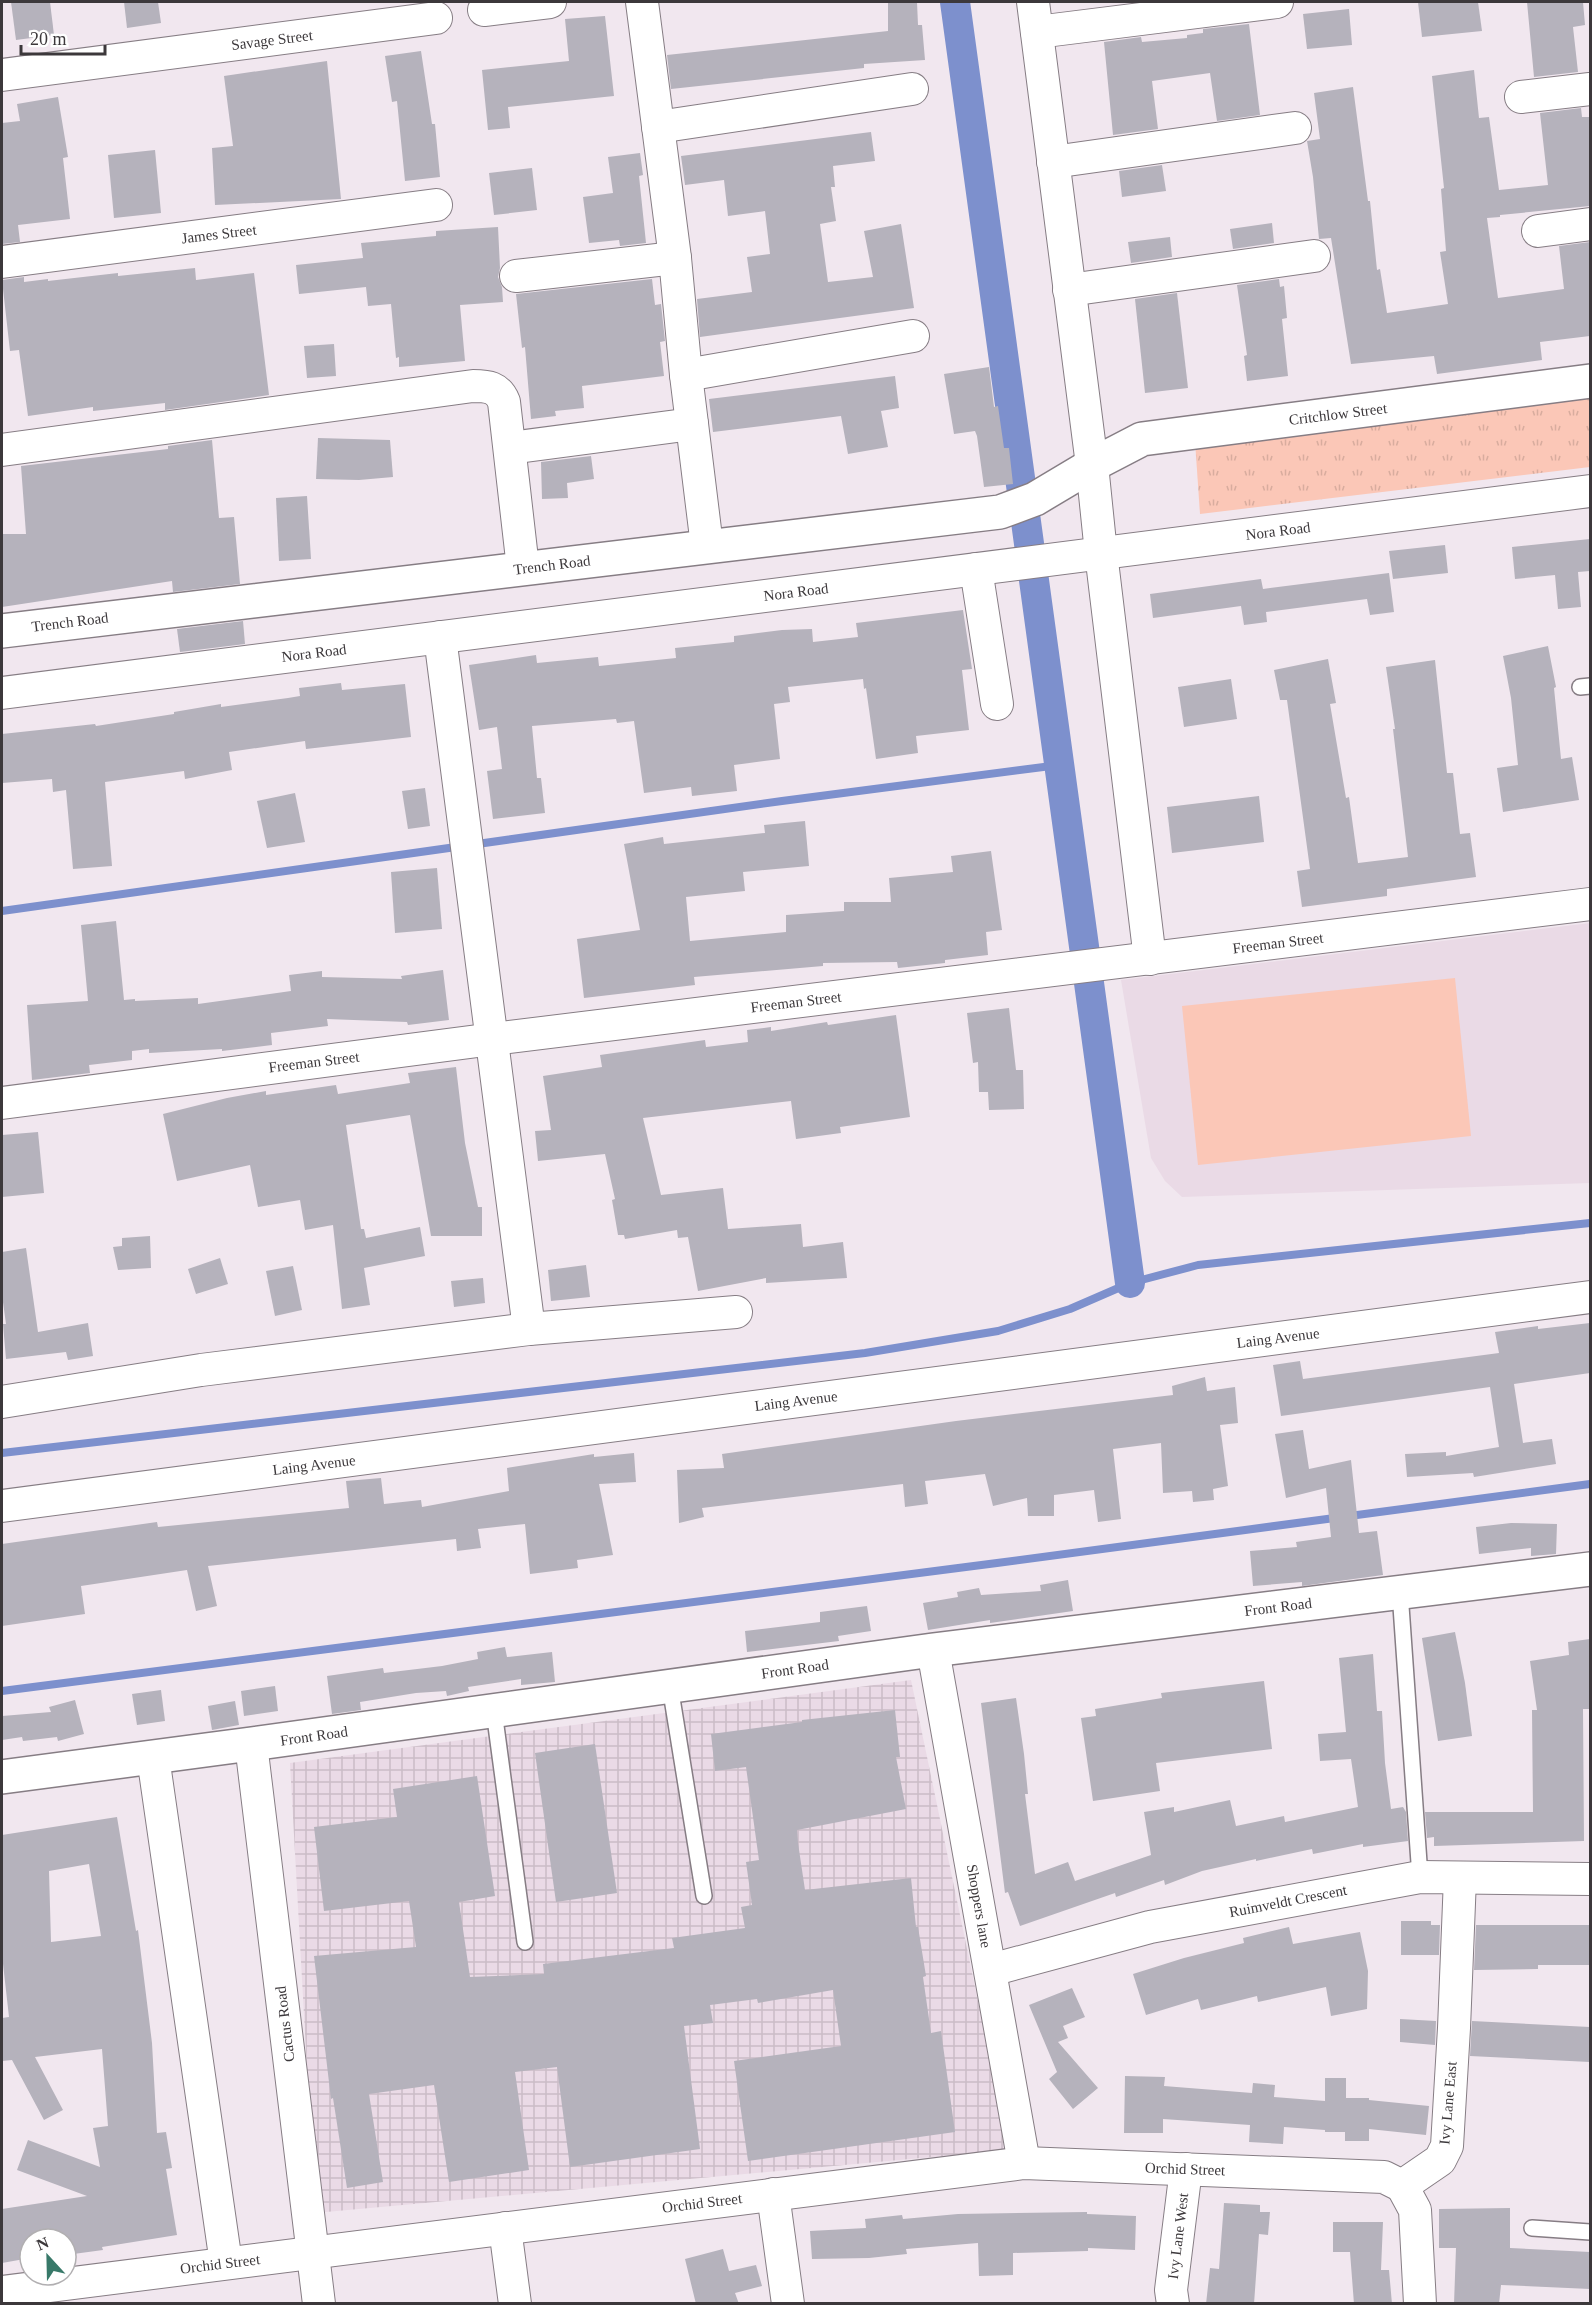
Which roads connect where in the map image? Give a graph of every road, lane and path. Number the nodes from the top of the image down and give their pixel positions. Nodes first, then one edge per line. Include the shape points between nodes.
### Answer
1 (550, 2) edge
2 (642, 2) edge
3 (1033, 2) edge
4 (1277, 2) edge
5 (484, 10) dead end
6 (436, 18) dead end
7 (1037, 32) junction
8 (2, 75) edge
9 (912, 89) dead end
10 (1590, 89) edge
11 (1521, 97) dead end
12 (658, 127) junction
13 (1295, 128) dead end
14 (1053, 162) junction
15 (436, 206) dead end
16 (1590, 224) edge
17 (1538, 231) dead end
18 (1314, 256) dead end
19 (675, 258) junction
20 (2, 262) edge
21 (516, 276) dead end
22 (1069, 290) junction
23 (913, 336) dead end
24 (686, 375) junction
25 (1590, 381) edge
26 (692, 424) junction
27 (510, 448) junction
28 (2, 450) edge
29 (1092, 465) junction
30 (1590, 491) edge
31 (707, 546) junction
32 (1101, 553) junction
33 (523, 568) junction
34 (976, 569) junction
35 (2, 630) edge
36 (440, 637) junction
37 (2, 693) edge
38 (997, 704) dead end
39 (1590, 904) edge
40 (1150, 959) junction
41 (493, 1038) junction
42 (2, 1103) edge
43 (1590, 1297) edge
44 (736, 1312) dead end
45 (529, 1329) junction
46 (2, 1402) edge
47 (2, 1506) edge
48 (1590, 1569) edge
49 (1400, 1592) junction
50 (933, 1650) junction
51 (670, 1686) junction
52 (494, 1711) junction
53 (251, 1744) junction
54 (153, 1757) junction
55 (2, 1777) edge
56 (1419, 1877) junction
57 (1460, 1878) junction
58 (1590, 1879) edge
59 (704, 1896) dead end
60 (525, 1942) dead end
61 (991, 1970) junction
62 (1024, 2163) junction
63 (1186, 2169) junction
64 (1402, 2186) junction
65 (772, 2194) junction
66 (505, 2228) junction
67 (1532, 2228) dead end
68 (1590, 2232) edge
69 (313, 2252) junction
70 (226, 2263) junction
71 (2, 2292) edge
72 (319, 2304) edge
73 (515, 2304) edge
74 (788, 2304) edge
75 (1173, 2304) edge
76 (1420, 2304) edge

1 - 5 street
2 - 12 street
3 - 7 street
4 - 7 street
6 - 8 street, Savage Street
7 - 14 street
9 - 12 street
10 - 11 street
12 - 19 street
13 - 14 street
14 - 22 street
15 - 20 street, James Street
16 - 17 street
18 - 22 street
19 - 21 street
19 - 24 street
22 - 29 street
23 - 24 street
24 - 26 street
25 - 29 street, Critchlow Street via 1142,439
26 - 27 street
26 - 31 street
27 - 28 street via 501,394 495,389 473,386
27 - 33 street
29 - 31 street, Trench Road via 1035,499 1000,512
29 - 32 street
30 - 32 street, Nora Road
31 - 33 street, Trench Road
32 - 34 street, Nora Road
32 - 40 street
33 - 35 street, Trench Road
34 - 36 street, Nora Road
34 - 38 street
36 - 37 street, Nora Road
36 - 41 street
39 - 40 street, Freeman Street
40 - 41 street, Freeman Street
41 - 42 street, Freeman Street
41 - 45 street
43 - 47 street, Laing Avenue
44 - 45 street
45 - 46 street via 201,1370
48 - 49 street, Front Road
49 - 50 street, Front Road
49 - 56 lane
50 - 51 street, Front Road
50 - 61 street, Shoppers lane
51 - 52 street, Front Road
51 - 59 lane
52 - 53 street, Front Road
52 - 60 lane
53 - 54 street, Front Road
53 - 69 street, Cactus Road
54 - 55 street, Front Road
54 - 70 street
56 - 57 street, Ruimveldt Crescent
56 - 61 street, Ruimveldt Crescent via 1150,1928
57 - 58 street, Ruimveldt Crescent
57 - 64 street, Ivy Lane East via 1447,2146 1440,2160
61 - 62 street, Shoppers lane
62 - 63 street, Orchid Street
62 - 65 street, Orchid Street
63 - 64 street, Orchid Street via 1384,2177
63 - 75 street, Ivy Lane West via 1171,2290
64 - 76 street via 1415,2210
65 - 66 street, Orchid Street
65 - 74 street
66 - 69 street, Orchid Street
66 - 73 street
67 - 68 lane
69 - 70 street, Orchid Street
69 - 72 street, Cactus Road
70 - 71 street, Orchid Street

